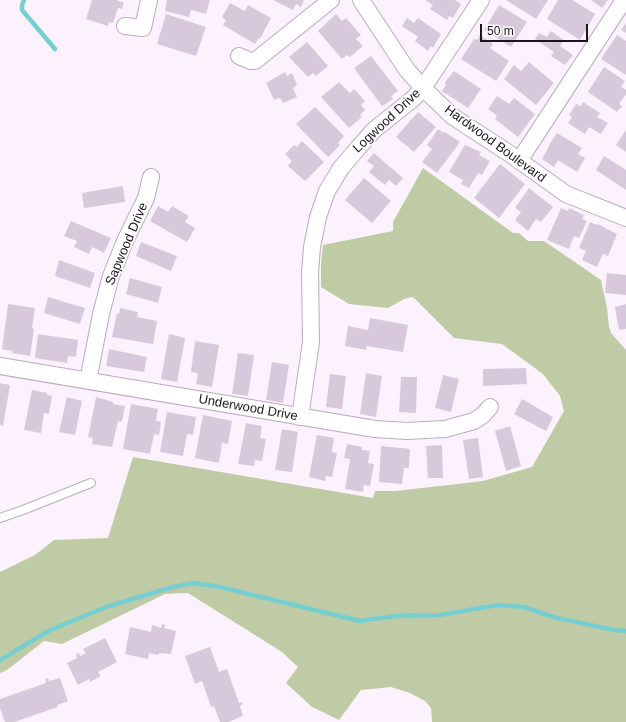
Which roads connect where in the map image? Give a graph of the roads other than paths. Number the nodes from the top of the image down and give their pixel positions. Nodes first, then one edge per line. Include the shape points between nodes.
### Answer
1 (149, 0) edge
2 (331, 0) edge
3 (361, 0) edge
4 (481, 0) edge
5 (624, 0) edge
6 (125, 26) dead end
7 (239, 56) dead end
8 (422, 88) junction
9 (519, 161) junction
10 (151, 177) dead end
11 (626, 218) edge
12 (0, 366) edge
13 (88, 381) junction
14 (490, 407) dead end
15 (300, 417) junction
16 (91, 483) dead end
17 (0, 518) edge

1 - 6 street via 143,28
2 - 7 street via 255,61
3 - 8 street, Hardwood Boulevard via 400,60
4 - 8 street, Logwood Drive
5 - 9 street
8 - 9 street, Hardwood Boulevard via 452,116
8 - 15 street, Logwood Drive via 414,98 374,130 358,148 341,168 322,204 312,247 311,342
9 - 11 street, Hardwood Boulevard via 566,194
10 - 13 street, Sapwood Drive via 146,198 111,276
12 - 13 street, Underwood Drive
13 - 15 street, Underwood Drive
14 - 15 street, Underwood Drive via 474,421 461,426 431,430 375,430
16 - 17 lane

